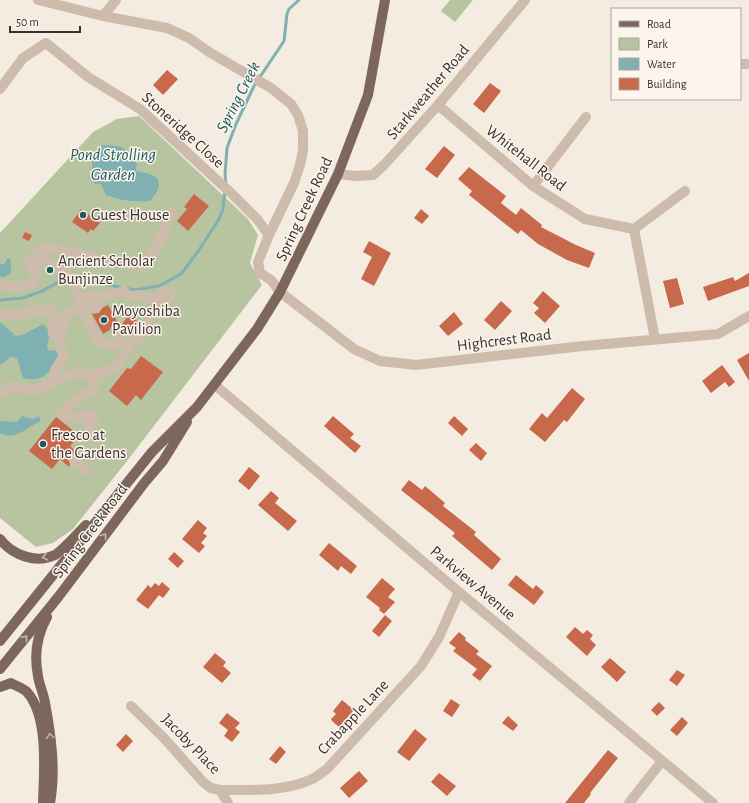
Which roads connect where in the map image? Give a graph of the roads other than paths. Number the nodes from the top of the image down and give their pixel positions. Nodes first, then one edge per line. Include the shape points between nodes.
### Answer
1 (38, 0) edge
2 (116, 0) edge
3 (385, 0) edge
4 (525, 0) edge
5 (103, 16) junction
6 (0, 89) edge
7 (438, 105) junction
8 (586, 117) dead end
9 (338, 174) junction
10 (533, 186) junction
11 (685, 191) dead end
12 (172, 212) dead end
13 (634, 230) junction
14 (268, 234) junction
15 (45, 247) junction
16 (0, 284) edge
17 (78, 292) junction
18 (280, 292) junction
19 (97, 297) junction
20 (81, 308) junction
21 (0, 314) edge
22 (749, 316) edge
23 (116, 329) dead end
24 (57, 336) junction
25 (655, 339) junction
26 (122, 344) junction
27 (93, 375) junction
28 (55, 380) junction
29 (215, 385) junction
30 (0, 392) edge
31 (197, 407) junction
32 (77, 438) dead end
33 (152, 452) junction
34 (74, 460) dead end
35 (86, 471) dead end
36 (0, 539) edge
37 (459, 592) junction
38 (59, 596) junction
39 (0, 641) edge
40 (0, 669) edge
41 (0, 686) edge
42 (131, 706) dead end
43 (662, 761) junction
44 (220, 790) junction
45 (43, 803) edge
46 (50, 803) edge
47 (228, 803) edge
48 (629, 803) edge
49 (713, 803) edge

1 - 5 street
2 - 5 street
3 - 9 main road, Spring Creek Road via 368,95
4 - 7 street, Starkweather Road
5 - 14 street via 167,28 189,38 271,88 291,104 303,131 303,150 294,183
6 - 14 street, Stoneridge Close via 23,58 46,43 88,77 140,109 232,194
7 - 9 street, Starkweather Road via 373,175
7 - 10 street, Whitehall Road
8 - 10 street
9 - 18 main road, Spring Creek Road
10 - 13 street, Whitehall Road via 585,219
11 - 13 street
12 - 15 street via 158,246 142,267
13 - 25 street
14 - 18 street via 258,268 260,273 272,280
15 - 16 street via 31,257 30,264 36,269 33,284
15 - 17 street via 41,254 49,267 54,270 60,265
17 - 19 street
17 - 20 street
18 - 25 street, Highcrest Road via 354,349 380,361 416,365
18 - 29 main road, Spring Creek Road via 257,329
19 - 20 street via 96,307
19 - 26 street via 124,291 129,297 137,295 149,299 159,297 163,292 170,296 163,305 152,311 147,322 150,328 148,332 139,339
20 - 24 street via 69,313 64,328
20 - 26 street via 100,344
21 - 24 street via 22,315 38,310 54,311 56,318 52,328
22 - 25 street, Highcrest Road via 718,334
23 - 26 street via 121,334
24 - 28 street via 63,357 55,370
26 - 27 street via 128,351 118,365
27 - 28 street via 70,374
27 - 32 street via 93,391 64,409 62,414 64,417 78,419 86,415 95,416 89,424 90,435
28 - 30 street via 43,389 35,391 10,386
29 - 31 main road, Spring Creek Road
29 - 37 street, Parkview Avenue
31 - 33 main road, Spring Creek Road
38 -> 31 main road, Spring Creek Road via 163,461
33 -> 36 main road via 76,536 55,554 35,559 14,552
33 - 39 main road, Spring Creek Road
34 - 35 street
37 - 43 street, Parkview Avenue
37 - 44 street, Crabapple Lane via 439,637 421,666 327,769 313,779 295,786
40 -> 38 main road, Spring Creek Road
46 -> 38 main road via 53,755 45,700 35,658 42,627
41 - 45 main road via 11,683 26,691 37,708 45,755
42 - 44 street, Jacoby Place via 203,782 211,788
43 - 48 street
43 - 49 street, Parkview Avenue
44 - 47 street, Jacoby Place

